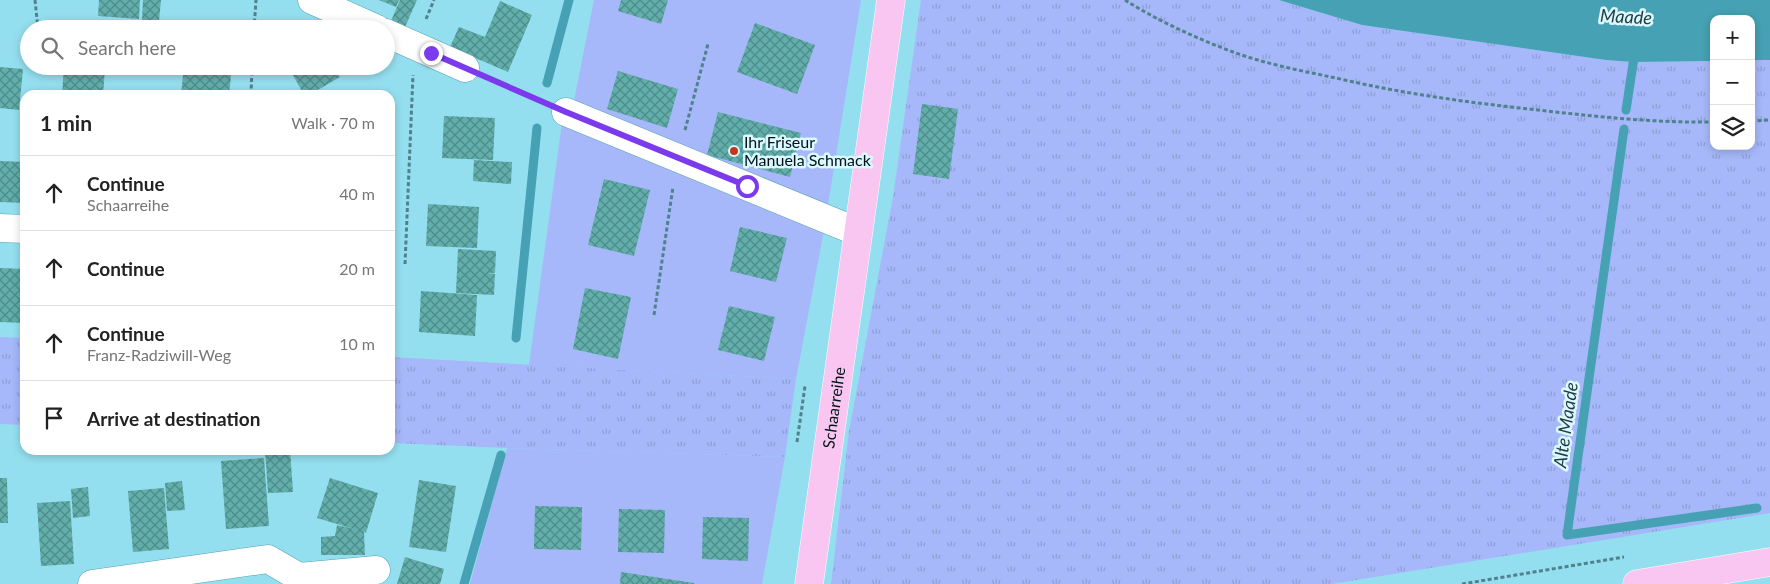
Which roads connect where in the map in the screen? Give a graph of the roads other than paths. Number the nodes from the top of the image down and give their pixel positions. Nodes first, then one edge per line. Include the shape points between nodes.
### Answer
1 (312, 0) edge
2 (891, 0) edge
3 (357, 20) edge
4 (395, 37) edge
5 (465, 68) road end
6 (566, 112) road end
7 (0, 228) edge
8 (20, 229) edge
9 (858, 232) junction
10 (1770, 562) edge
11 (376, 570) dead end
12 (92, 584) edge
13 (809, 584) edge
14 (1636, 584) edge

1 - 3 street
2 - 9 main road, Schaarreihe
4 - 5 street
6 - 9 street
7 - 8 street
9 - 13 main road, Schaarreihe
10 - 14 main road
11 - 12 street via 299,577 268,559

